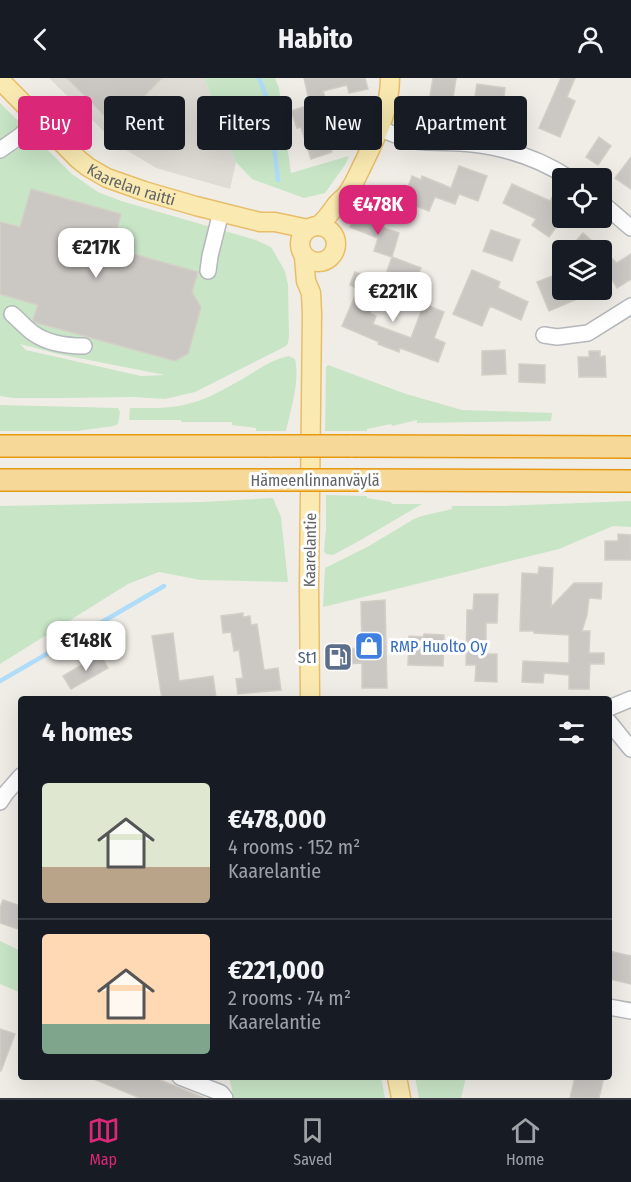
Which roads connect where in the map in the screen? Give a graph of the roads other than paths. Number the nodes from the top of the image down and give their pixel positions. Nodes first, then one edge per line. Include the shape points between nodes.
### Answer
1 (390, 78) edge
2 (0, 80) edge
3 (18, 99) edge
4 (382, 122) edge
5 (382, 130) edge
6 (18, 137) edge
7 (0, 150) edge
8 (70, 150) edge
9 (370, 150) edge
10 (552, 168) edge
11 (348, 194) junction
12 (221, 212) junction
13 (612, 212) edge
14 (260, 222) junction
15 (313, 228) junction
16 (631, 228) edge
17 (335, 238) junction
18 (302, 254) junction
19 (324, 262) junction
20 (208, 271) dead end
21 (310, 293) junction
22 (631, 306) edge
23 (12, 314) dead end
24 (544, 335) dead end
25 (84, 346) dead end
26 (0, 446) edge
27 (631, 447) edge
28 (0, 480) edge
29 (631, 481) edge
30 (310, 696) edge
31 (631, 699) edge
32 (612, 707) edge
33 (612, 726) edge
34 (631, 749) edge
35 (18, 779) edge
36 (0, 802) edge
37 (612, 1007) edge
38 (631, 1011) edge
39 (188, 1080) edge
40 (397, 1080) edge
41 (225, 1098) edge
42 (400, 1098) edge

1 - 4 main road
2 - 3 main road, Kaarelan raitti
5 - 10 street via 416,141 472,144 509,151
6 - 7 street
8 - 12 main road, Kaarelan raitti via 106,178
9 - 11 main road
11 - 15 main road via 326,220
11 - 17 main road via 348,207
12 - 14 main road, Kaarelan raitti
12 - 20 street
13 - 16 street
14 - 15 main road, Kaarelan raitti
14 - 18 main road, Kaarelan raitti via 293,242
15 - 17 main road via 328,230
15 - 18 main road via 300,240
17 - 19 main road via 334,252
18 - 19 main road via 314,262
18 - 21 main road, Kaarelantie
19 - 21 main road, Kaarelantie
21 - 30 main road, Kaarelantie
22 - 24 street via 588,333 557,338
23 - 25 street via 43,339
26 - 27 highway, Hämeenlinnanväylä, bridge
28 - 29 highway, Hämeenlinnanväylä, bridge
31 - 32 street
33 - 34 street
35 - 36 street
37 - 38 street
39 - 41 street
40 - 42 main road

